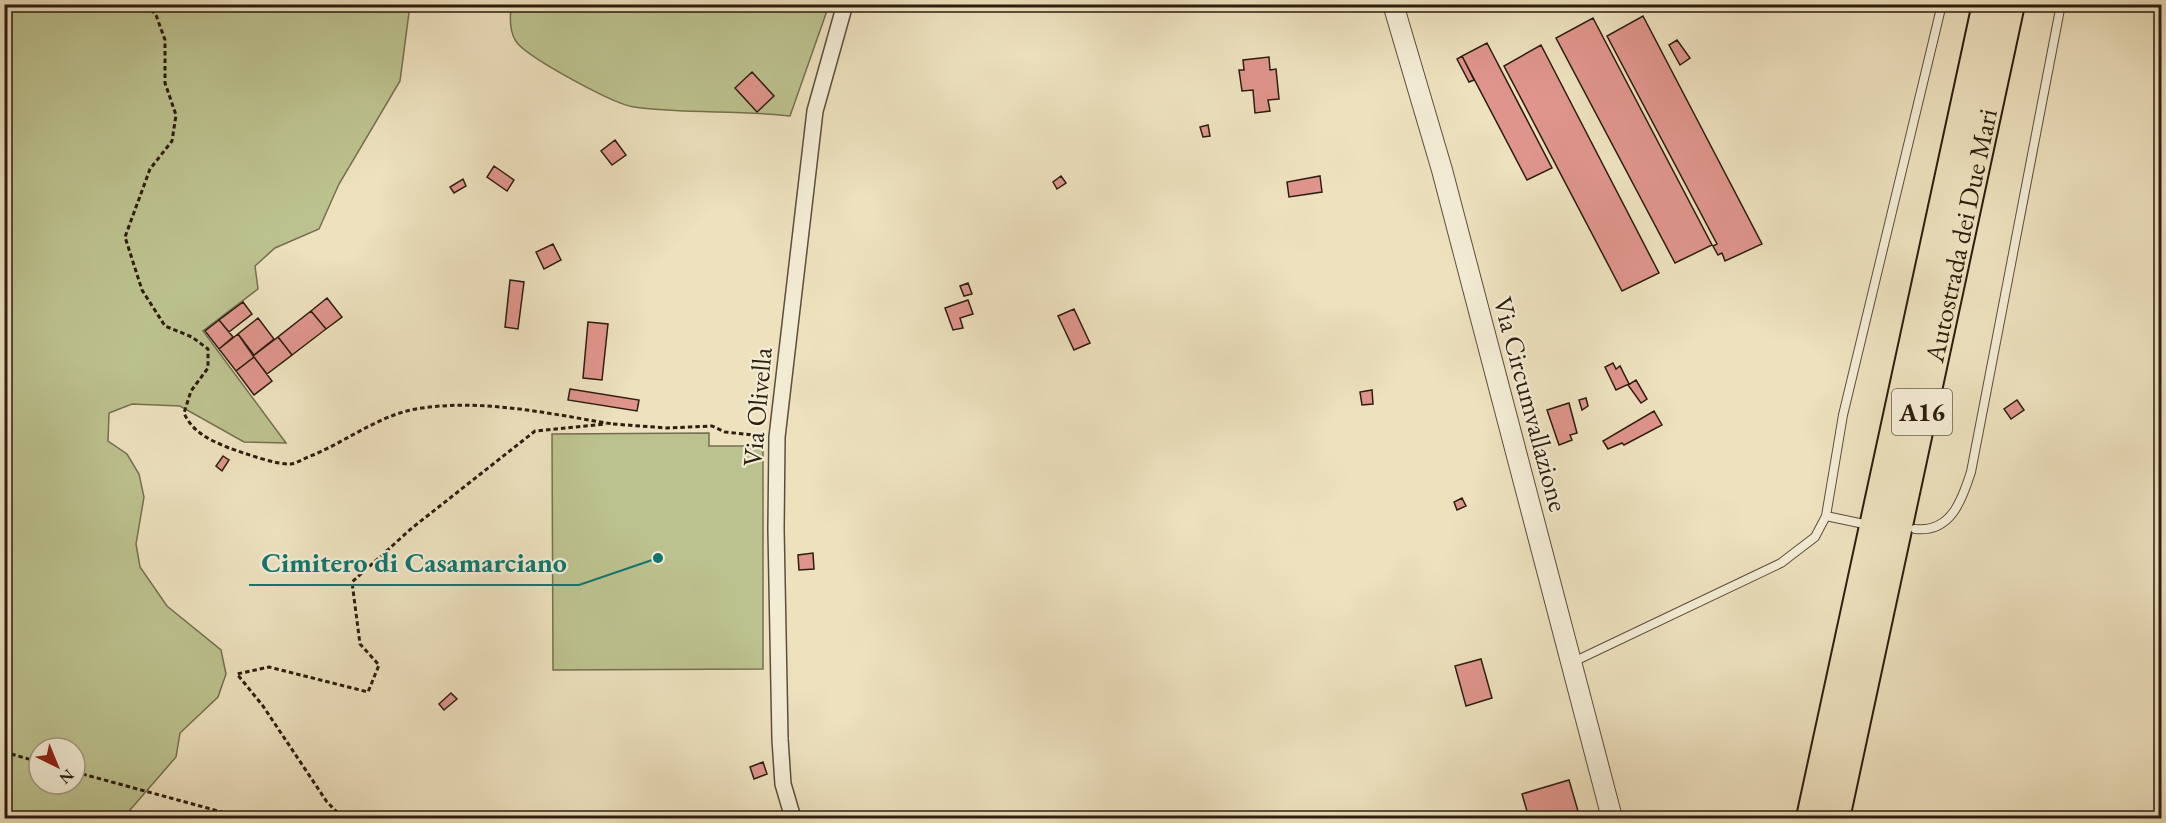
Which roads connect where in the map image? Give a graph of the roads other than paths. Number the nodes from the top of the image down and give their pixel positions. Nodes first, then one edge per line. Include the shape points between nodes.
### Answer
1 (845, 4) edge
2 (1394, 4) edge
3 (1942, 4) edge
4 (1987, 4) edge
5 (2010, 4) edge
6 (2061, 4) edge
7 (1826, 516) junction
8 (1864, 524) dead end
9 (1915, 529) dead end
10 (1571, 663) junction
11 (793, 819) edge
12 (1612, 819) edge
13 (1811, 819) edge
14 (1834, 819) edge

1 - 11 street, Via Olivella via 815,111 777,437 780,739 783,784
2 - 10 street, Via Circumvallazione via 1442,170
3 - 7 lane via 1843,415
4 - 13 highway, Autostrada dei Due Mari / A16
5 - 14 highway, Autostrada dei Due Mari / A16
6 - 9 lane via 1971,472 1961,502 1946,522 1928,530
7 - 8 lane
7 - 10 lane via 1815,537 1781,563
10 - 12 street, Via Circumvallazione

